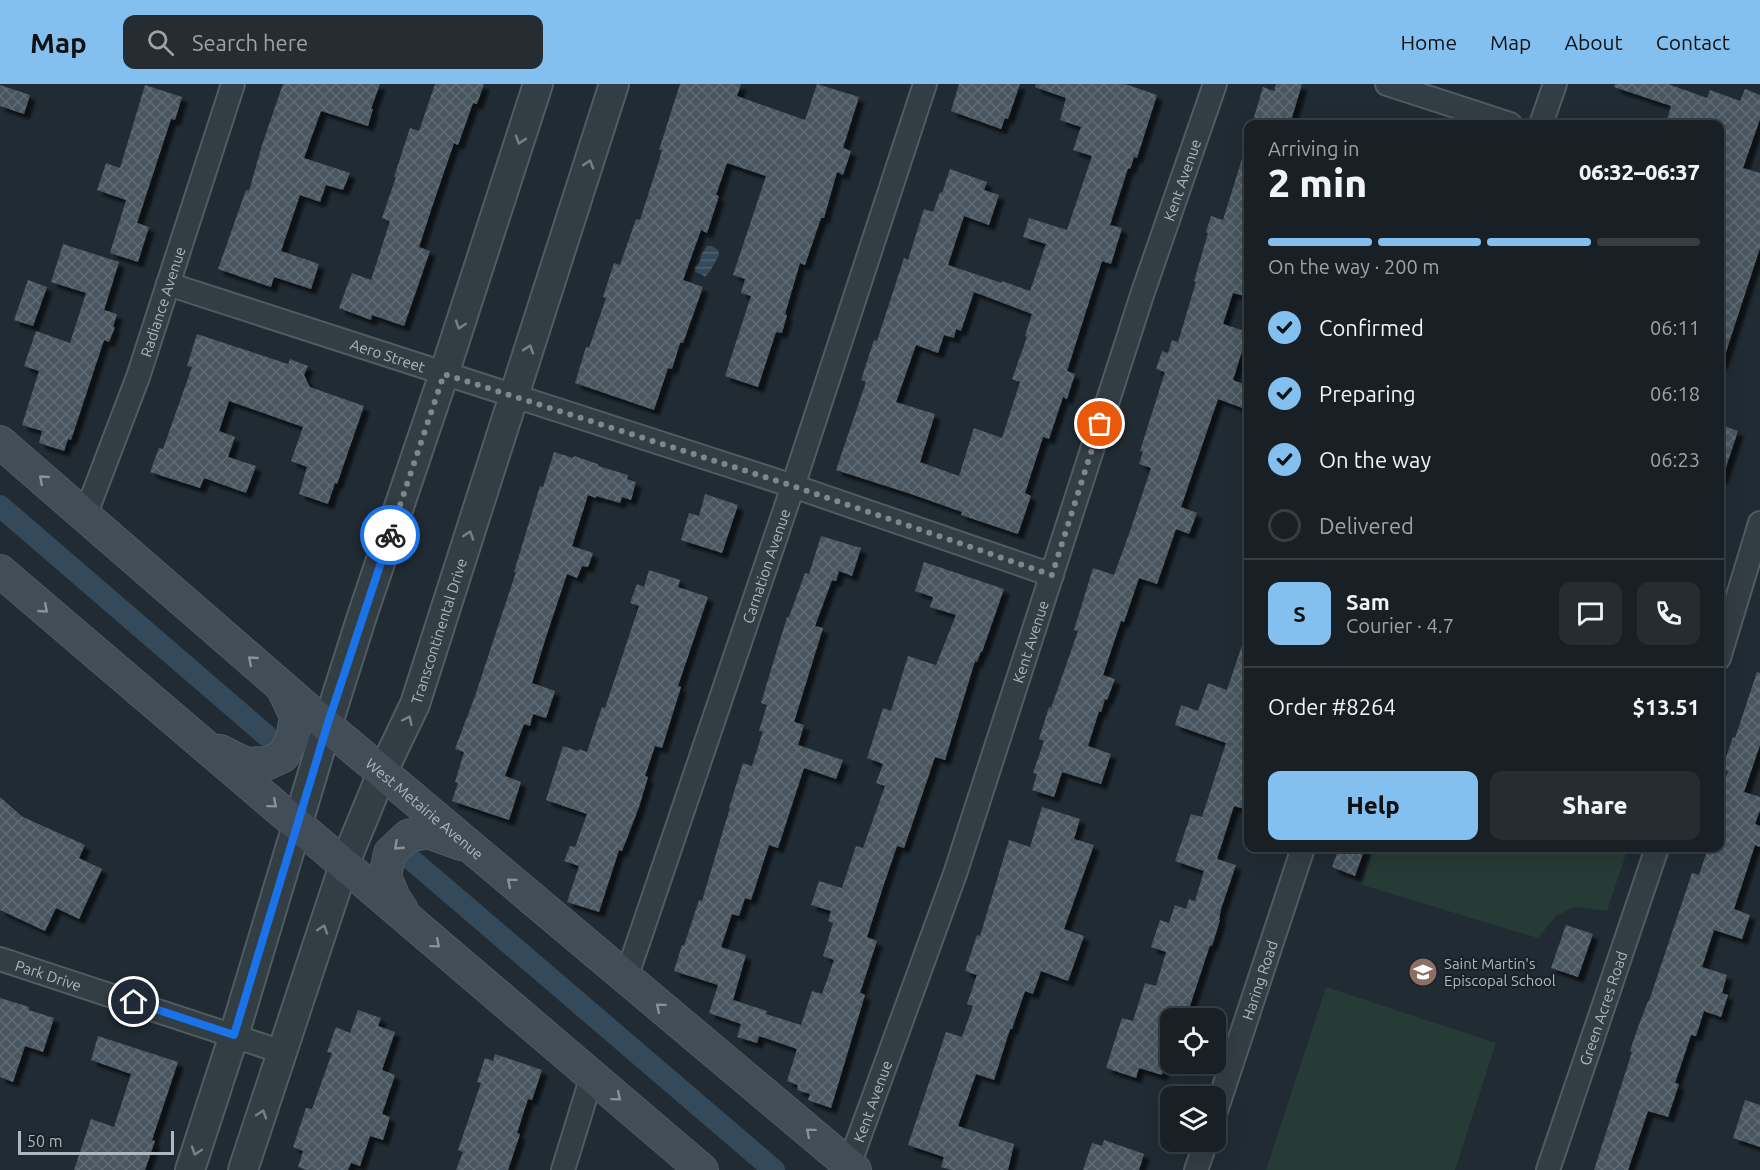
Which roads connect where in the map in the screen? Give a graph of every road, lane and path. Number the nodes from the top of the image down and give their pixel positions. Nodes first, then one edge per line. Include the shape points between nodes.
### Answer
1 (233, 84) edge
2 (538, 84) edge
3 (614, 84) edge
4 (925, 84) edge
5 (1215, 84) edge
6 (1387, 84) edge
7 (1555, 84) edge
8 (1498, 120) edge
9 (1542, 120) edge
10 (168, 284) junction
11 (444, 374) junction
12 (513, 396) junction
13 (0, 442) edge
14 (793, 486) junction
15 (85, 516) junction
16 (1760, 523) edge
17 (0, 571) edge
18 (1052, 575) junction
19 (1724, 642) edge
20 (282, 686) junction
21 (327, 726) junction
22 (200, 742) junction
23 (382, 772) junction
24 (298, 826) junction
25 (470, 847) junction
26 (1302, 852) edge
27 (1656, 852) edge
28 (344, 864) junction
29 (410, 921) junction
30 (0, 959) edge
31 (626, 978) junction
32 (234, 1035) junction
33 (282, 1052) junction
34 (592, 1076) junction
35 (1224, 1086) edge
36 (1202, 1152) edge
37 (852, 1167) edge
38 (190, 1170) edge
39 (243, 1170) edge
40 (563, 1170) edge
41 (702, 1170) edge
42 (1196, 1170) edge
43 (1548, 1170) edge

1 - 10 street, Radiance Avenue
2 -> 11 street
12 -> 3 street, Transcontinental Drive
4 - 14 street, Carnation Avenue
5 - 18 street, Kent Avenue
6 - 8 street
7 - 9 street
10 - 11 street, Aero Street
10 - 15 street, Radiance Avenue via 138,377
11 - 12 street, Aero Street
11 - 21 street
12 - 14 street, Aero Street
23 -> 12 street, Transcontinental Drive via 415,704
15 -> 13 main road, West Metairie Avenue
14 - 18 street, Aero Street
14 - 31 street, Carnation Avenue
20 -> 15 main road, West Metairie Avenue
16 - 19 street
17 -> 22 main road
18 - 37 street, Kent Avenue via 955,874
20 - 21 main road, West Metairie Avenue
20 - 22 main road via 296,716 292,739 283,756 268,763 246,764
21 - 23 main road, West Metairie Avenue
21 - 24 street
22 -> 24 main road
23 - 25 main road, West Metairie Avenue
23 - 28 street, Transcontinental Drive
24 - 28 main road
24 - 32 street
25 -> 29 main road via 428,832 408,836 390,853 385,876
31 -> 25 main road, West Metairie Avenue
26 - 35 street, Haring Road
27 - 43 street, Green Acres Road
28 - 29 main road
33 -> 28 street, Transcontinental Drive
29 -> 34 main road
30 - 32 street, Park Drive
37 -> 31 main road, West Metairie Avenue
32 - 33 street, Park Drive
32 -> 38 street
39 -> 33 street, Transcontinental Drive
34 - 40 street
34 -> 41 main road
36 - 42 street

